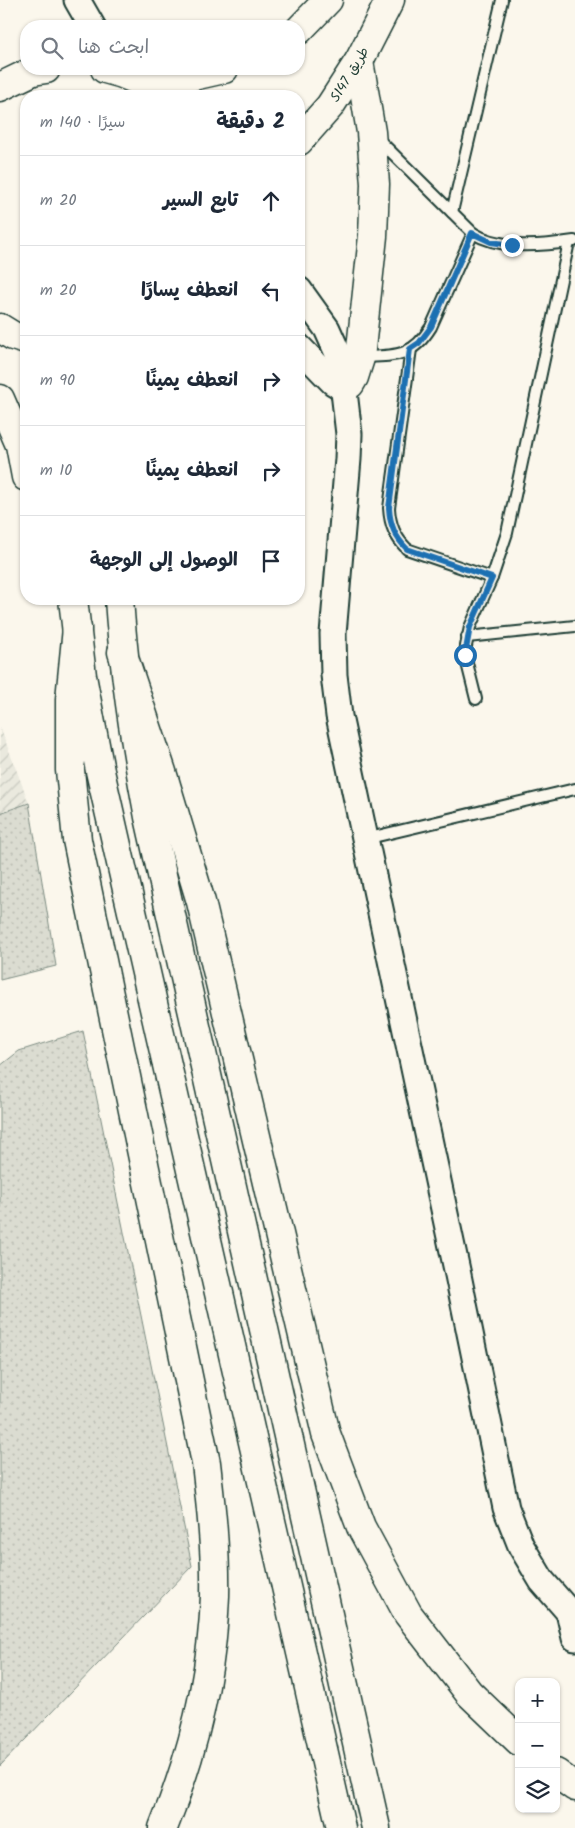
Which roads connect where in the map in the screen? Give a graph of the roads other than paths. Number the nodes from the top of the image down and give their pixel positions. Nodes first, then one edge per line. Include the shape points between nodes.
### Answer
1 (77, 0) edge
2 (328, 0) edge
3 (390, 0) edge
4 (502, 0) edge
5 (89, 20) edge
6 (305, 24) edge
7 (359, 61) junction
8 (25, 75) edge
9 (169, 75) edge
10 (133, 79) edge
11 (0, 87) edge
12 (371, 132) junction
13 (305, 134) edge
14 (452, 212) junction
15 (472, 233) junction
16 (572, 242) edge
17 (305, 298) edge
18 (13, 335) edge
19 (20, 349) edge
20 (410, 349) junction
21 (305, 353) edge
22 (360, 358) junction
23 (343, 388) junction
24 (0, 399) edge
25 (20, 445) edge
26 (492, 578) junction
27 (75, 605) edge
28 (119, 605) edge
29 (575, 626) edge
30 (77, 628) junction
31 (467, 637) junction
32 (122, 652) junction
33 (476, 699) dead end
34 (575, 789) edge
35 (364, 839) junction
36 (573, 1613) edge
37 (575, 1638) edge
38 (515, 1737) edge
39 (560, 1777) edge
40 (575, 1787) edge
41 (163, 1828) edge
42 (341, 1828) edge
43 (376, 1828) edge

1 - 5 street
2 - 6 main road
3 - 7 main road, S147 طريق
4 - 14 lane
7 - 12 main road
7 - 13 main road, S147 طريق via 330,106
8 - 11 main road
9 - 10 main road
12 - 14 lane
12 - 22 main road via 375,184 373,236
14 - 15 lane
15 - 16 lane via 501,245
15 - 20 lane via 431,327
16 - 26 lane via 507,533
17 - 23 street via 327,329 340,358
18 - 19 main road
20 - 22 lane via 394,356
20 - 26 lane via 389,508 393,531 407,549
21 - 23 street
22 - 23 main road via 354,377
23 - 35 street via 349,434 333,634 334,675
24 - 25 main road
26 - 31 lane
27 - 30 main road
28 - 32 main road
29 - 31 lane
30 - 41 main road via 70,699 70,770 77,840 206,1463 214,1529 215,1595 209,1662 197,1727
30 - 42 main road via 82,676 100,771
31 - 33 lane via 465,655
32 - 38 main road via 201,902 330,1443 361,1527 408,1614 469,1693
32 - 43 main road via 149,817
34 - 35 lane
35 - 36 street via 506,1508 521,1546 542,1581
36 - 37 street
39 - 40 main road

